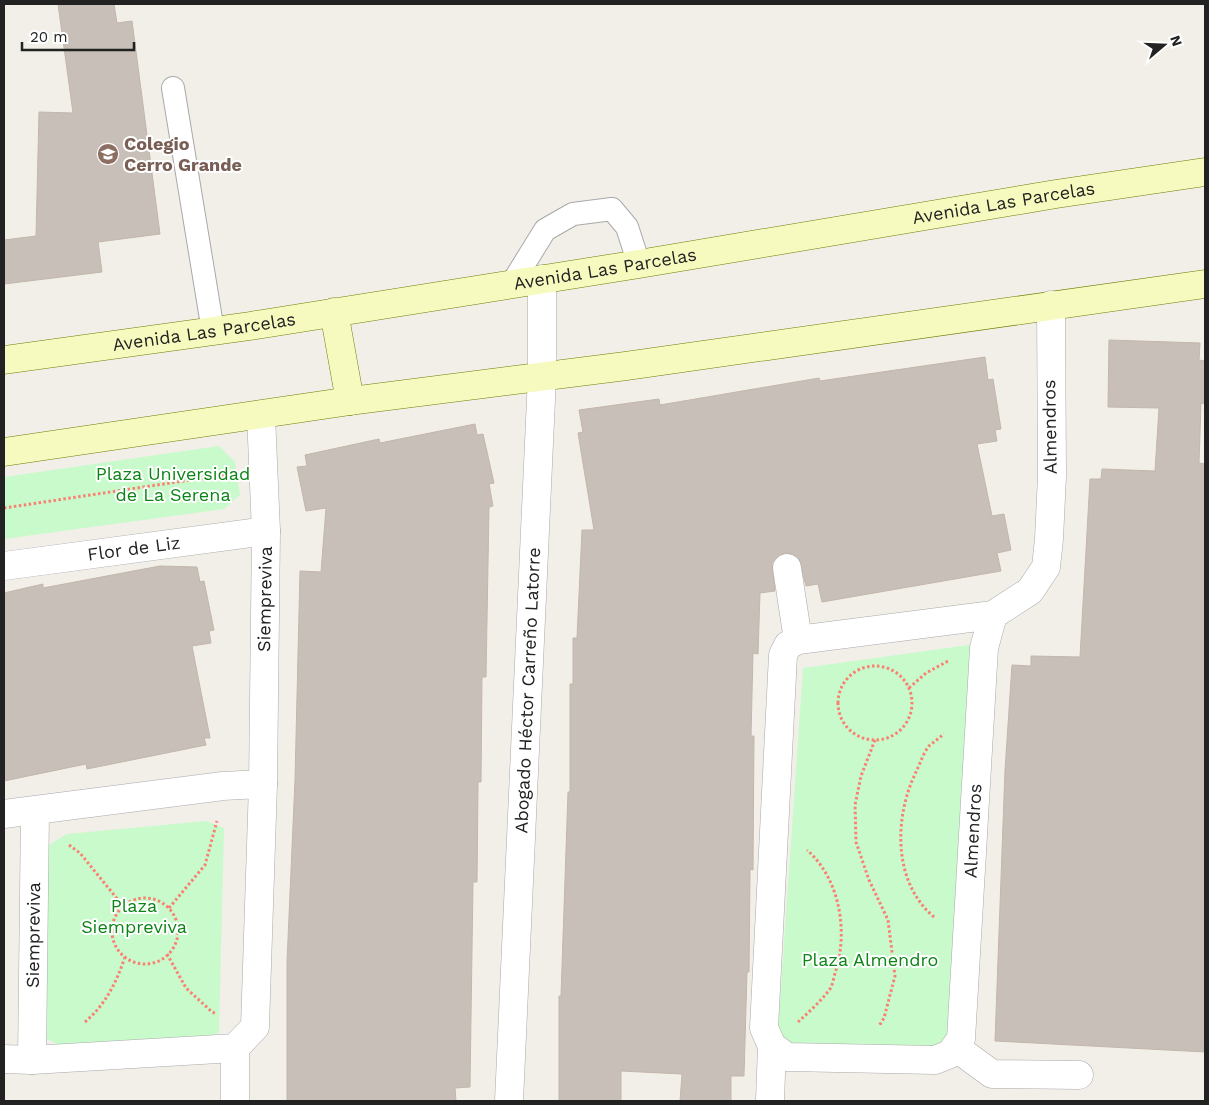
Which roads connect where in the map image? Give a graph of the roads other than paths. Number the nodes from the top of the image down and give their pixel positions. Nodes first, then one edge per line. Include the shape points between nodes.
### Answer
1 (173, 88) dead end
2 (1205, 172) edge
3 (639, 264) junction
4 (542, 279) junction
5 (1205, 284) edge
6 (511, 285) junction
7 (1051, 305) junction
8 (334, 312) junction
9 (213, 331) junction
10 (4, 360) edge
11 (542, 377) junction
12 (350, 401) junction
13 (261, 414) junction
14 (4, 452) edge
15 (266, 531) junction
16 (4, 566) edge
17 (787, 568) dead end
18 (993, 615) junction
19 (798, 640) junction
20 (263, 784) junction
21 (4, 814) edge
22 (35, 816) junction
23 (769, 1040) junction
24 (955, 1047) junction
25 (235, 1048) junction
26 (4, 1059) edge
27 (32, 1060) junction
28 (1079, 1075) dead end
29 (235, 1101) edge
30 (509, 1101) edge
31 (770, 1101) edge

1 - 9 lane
2 - 3 main road, Avenida Las Parcelas
3 - 4 main road, Avenida Las Parcelas
3 - 6 lane via 627,227 612,209 573,214 545,230
4 - 6 main road, Avenida Las Parcelas
4 - 11 street, Abogado Héctor Carreño Latorre
5 - 7 main road
6 - 8 main road, Avenida Las Parcelas
7 - 11 main road
7 - 18 street, Almendros via 1052,476 1046,567 1030,591
8 - 9 main road, Avenida Las Parcelas
8 - 12 main road
9 - 10 main road, Avenida Las Parcelas
11 - 12 main road
11 - 30 street, Abogado Héctor Carreño Latorre
12 - 13 main road
13 - 14 main road
13 - 15 street, Siempreviva
15 - 16 street, Flor de Liz
15 - 20 street, Siempreviva
17 - 19 street
18 - 19 street, Almendros
18 - 24 street, Almendros via 984,648 961,1039
19 - 23 street via 788,645 783,655 764,1028
20 - 22 street via 223,786
20 - 25 street, Siempreviva via 255,1027
21 - 22 street
22 - 27 street, Siempreviva
23 - 24 street via 787,1057 855,1060 935,1060 950,1054
23 - 31 street
24 - 28 street via 992,1074
25 - 27 street
25 - 29 street
26 - 27 street

